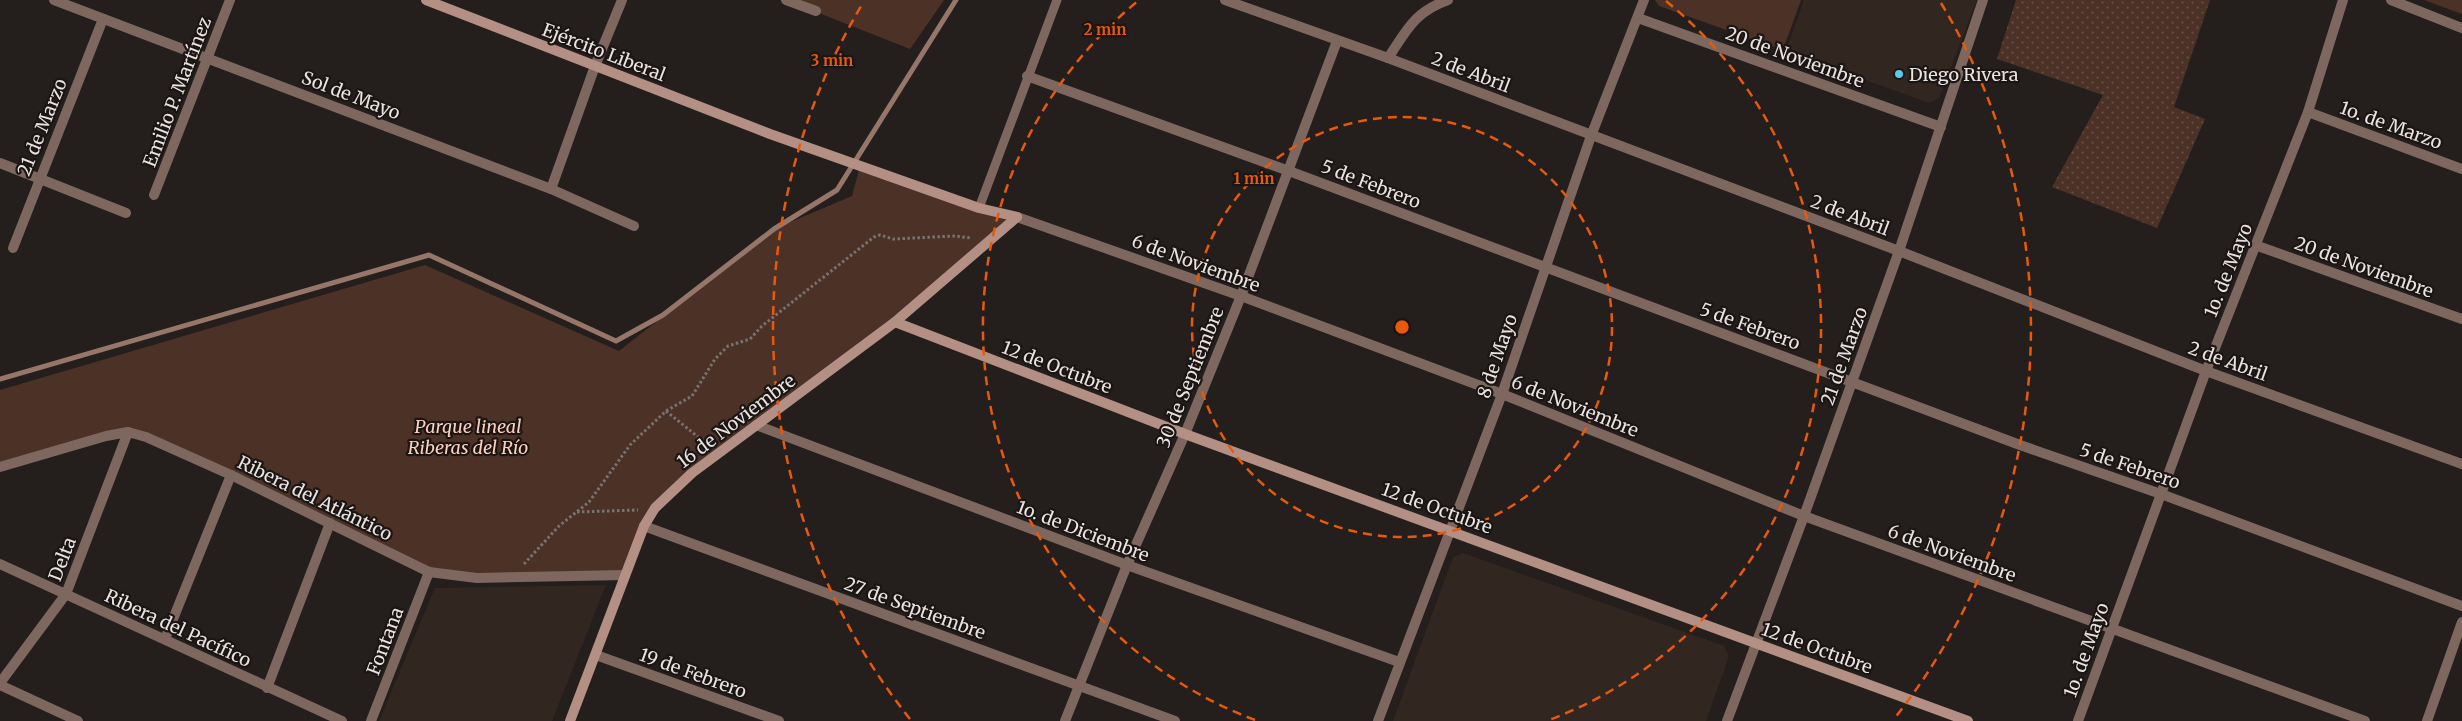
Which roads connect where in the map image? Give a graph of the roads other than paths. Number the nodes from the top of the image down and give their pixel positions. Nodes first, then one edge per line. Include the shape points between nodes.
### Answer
1 (54, 0) edge
2 (230, 0) edge
3 (426, 0) edge
4 (622, 0) edge
5 (786, 0) edge
6 (1057, 0) edge
7 (1225, 0) edge
8 (1448, 0) edge
9 (1644, 0) edge
10 (1984, 0) edge
11 (2343, 0) edge
12 (2391, 0) edge
13 (816, 11) dead end
14 (1638, 18) junction
15 (103, 19) junction
16 (2462, 28) edge
17 (1337, 41) junction
18 (208, 58) junction
19 (1388, 58) junction
20 (595, 66) junction
21 (1027, 76) junction
22 (2308, 112) junction
23 (1941, 127) junction
24 (770, 134) joint
25 (1591, 136) junction
26 (0, 163) edge
27 (2462, 169) edge
28 (1289, 171) junction
29 (39, 180) junction
30 (551, 189) junction
31 (154, 195) dead end
32 (979, 208) junction
33 (126, 213) dead end
34 (1017, 217) junction
35 (634, 226) dead end
36 (2255, 245) junction
37 (12, 248) dead end
38 (1899, 251) junction
39 (1544, 267) junction
40 (1241, 296) junction
41 (2462, 319) edge
42 (895, 322) junction
43 (2206, 370) junction
44 (1852, 381) junction
45 (1502, 394) junction
46 (756, 425) junction
47 (128, 432) junction
48 (1185, 434) junction
49 (2462, 464) edge
50 (0, 467) edge
51 (231, 475) junction
52 (2161, 494) junction
53 (1804, 516) junction
54 (330, 524) junction
55 (644, 526) junction
56 (1449, 530) junction
57 (0, 564) edge
58 (1127, 566) junction
59 (429, 572) junction
60 (625, 575) junction
61 (66, 594) junction
62 (2462, 606) edge
63 (2462, 622) edge
64 (2111, 629) junction
65 (164, 639) junction
66 (1755, 642) junction
67 (596, 655) junction
68 (1399, 662) junction
69 (0, 684) edge
70 (1080, 686) junction
71 (267, 688) junction
72 (78, 721) edge
73 (342, 721) edge
74 (371, 721) edge
75 (570, 721) edge
76 (779, 721) edge
77 (1065, 721) edge
78 (1175, 721) edge
79 (1378, 721) edge
80 (1727, 721) edge
81 (1968, 721) edge
82 (2078, 721) edge
83 (2365, 721) edge
84 (2427, 721) edge

1 - 15 street, Sol de Mayo
2 - 18 street, Emilio P. Martínez
3 - 20 street, Ejército Liberal
4 - 20 street
5 - 13 street
6 - 21 lane
7 - 17 street, 2 de Abril
8 - 19 street via 1424,11 1410,24
9 - 14 street, 8 de Mayo
10 - 23 street, 21 de Marzo
11 - 22 street, 1o. de Mayo
12 - 16 street
14 - 23 street, 20 de Noviembre
14 - 25 street, 8 de Mayo
15 - 18 street, Sol de Mayo
15 - 29 street, 21 de Marzo
17 - 19 street, 2 de Abril
17 - 28 street, 30 de Septiembre
18 - 30 street, Sol de Mayo
18 - 31 street, Emilio P. Martínez
19 - 25 street, 2 de Abril
20 - 24 street, Ejército Liberal
20 - 30 street
21 - 28 street, 5 de Febrero
21 - 32 lane
22 - 27 street, 1o. de Marzo
22 - 36 street, 1o. de Mayo
23 - 38 street, 21 de Marzo
24 - 32 street, 6 de Noviembre
25 - 38 street, 2 de Abril
25 - 39 street, 8 de Mayo
26 - 29 street
28 - 39 street, 5 de Febrero
28 - 40 street, 30 de Septiembre
29 - 33 street
29 - 37 street, 21 de Marzo
30 - 35 street, Sol de Mayo
32 - 34 street, 6 de Noviembre
34 - 40 street, 6 de Noviembre
34 - 42 street, 16 de Noviembre
36 - 41 street, 20 de Noviembre
36 - 43 street, 1o. de Mayo
38 - 43 street, 2 de Abril
38 - 44 street, 21 de Marzo
39 - 44 street, 5 de Febrero
39 - 45 street, 8 de Mayo
40 - 45 street, 6 de Noviembre
40 - 48 street, 30 de Septiembre
42 - 46 street, 16 de Noviembre
42 - 48 street, 12 de Octubre
43 - 49 street, 2 de Abril
43 - 52 street, 1o. de Mayo
44 - 52 street, 5 de Febrero
44 - 53 street, 21 de Marzo
45 - 53 street, 6 de Noviembre
45 - 56 street, 8 de Mayo
46 - 55 street, 16 de Noviembre via 692,473 655,508
46 - 58 street, 1o. de Diciembre
47 - 50 street, Ribera del Atlántico
47 - 51 street, Ribera del Atlántico
47 - 61 street, Delta
48 - 56 street, 12 de Octubre
48 - 58 street, 30 de Septiembre
51 - 54 street, Ribera del Atlántico
51 - 65 street
52 - 62 street, 5 de Febrero
52 - 64 street, 1o. de Mayo
53 - 64 street, 6 de Noviembre
53 - 66 street, 21 de Marzo
54 - 59 street, Ribera del Atlántico
54 - 71 street
55 - 60 street, 16 de Noviembre
55 - 70 street, 27 de Septiembre
56 - 66 street, 12 de Octubre
56 - 68 street, 8 de Mayo
57 - 61 street, Ribera del Pacífico
58 - 68 street, 1o. de Diciembre
58 - 70 street, 30 de Septiembre
59 - 60 street, Ribera del Atlántico via 477,578
59 - 74 street, Fontana
60 - 67 street, 16 de Noviembre
61 - 65 street, Ribera del Pacífico
61 - 69 street, Delta
63 - 84 street
64 - 82 street, 1o. de Mayo
64 - 83 street, 6 de Noviembre
65 - 71 street, Ribera del Pacífico
66 - 80 street, 21 de Marzo
66 - 81 street, 12 de Octubre
67 - 75 street, 16 de Noviembre
67 - 76 street, 19 de Febrero
68 - 79 street, 8 de Mayo
69 - 72 street
70 - 77 street, 30 de Septiembre
70 - 78 street, 27 de Septiembre
71 - 73 street, Ribera del Pacífico

